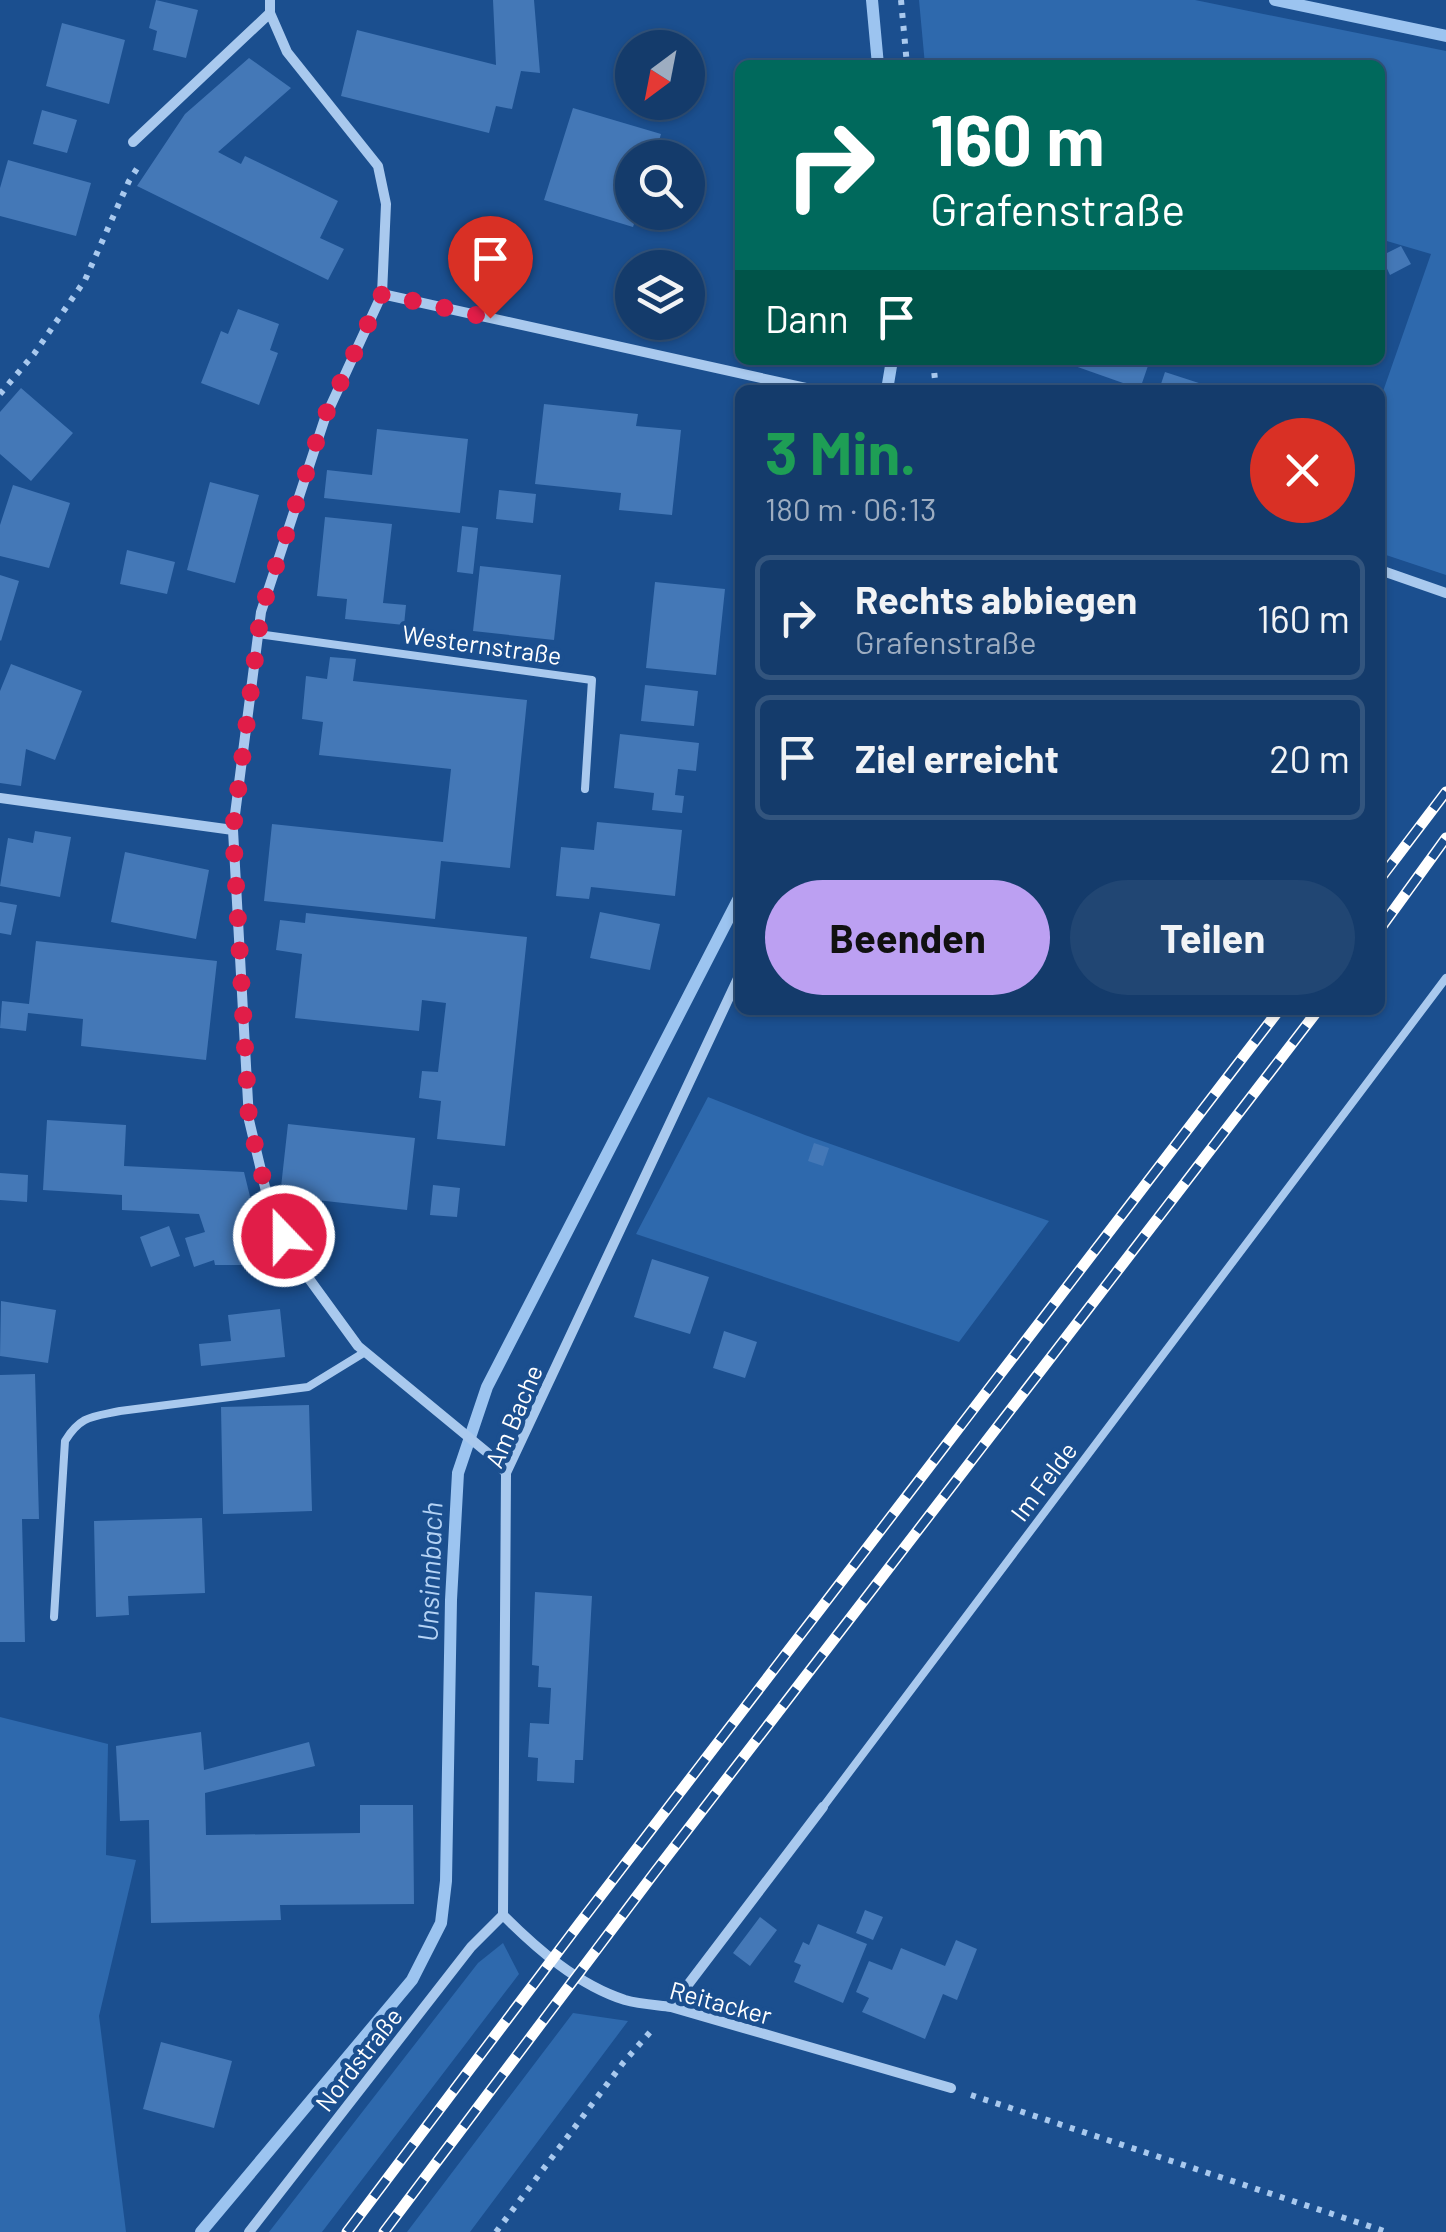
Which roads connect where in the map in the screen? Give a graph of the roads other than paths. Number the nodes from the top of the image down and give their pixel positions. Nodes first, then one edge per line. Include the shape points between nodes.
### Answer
1 (270, 0) edge
2 (270, 13) junction
3 (134, 142) dead end
4 (382, 294) junction
5 (792, 385) edge
6 (1385, 572) edge
7 (1446, 594) edge
8 (258, 634) junction
9 (585, 789) dead end
10 (0, 798) edge
11 (233, 830) junction
12 (1446, 978) edge
13 (735, 985) edge
14 (365, 1352) junction
15 (506, 1473) junction
16 (54, 1617) dead end
17 (822, 1807) joint
18 (503, 1915) junction
19 (671, 2007) junction
20 (951, 2088) road end
21 (249, 2232) edge

1 - 2 street
2 - 3 street
2 - 4 street via 288,52 378,166 386,204
4 - 5 street
4 - 8 street via 324,418
6 - 7 street
8 - 9 lane, Westernstraße via 592,680
8 - 11 street
10 - 11 street
11 - 14 street via 249,1120 270,1208 299,1265
12 - 17 lane, Im Felde
13 - 15 street, Am Bache
14 - 15 street
14 - 16 lane via 308,1386 120,1411 75,1426 65,1440
15 - 18 street, Am Bache
17 - 19 street, Im Felde
18 - 19 street, Reitacker via 597,1990
18 - 21 street, Nordstraße
19 - 20 street, Reitacker

